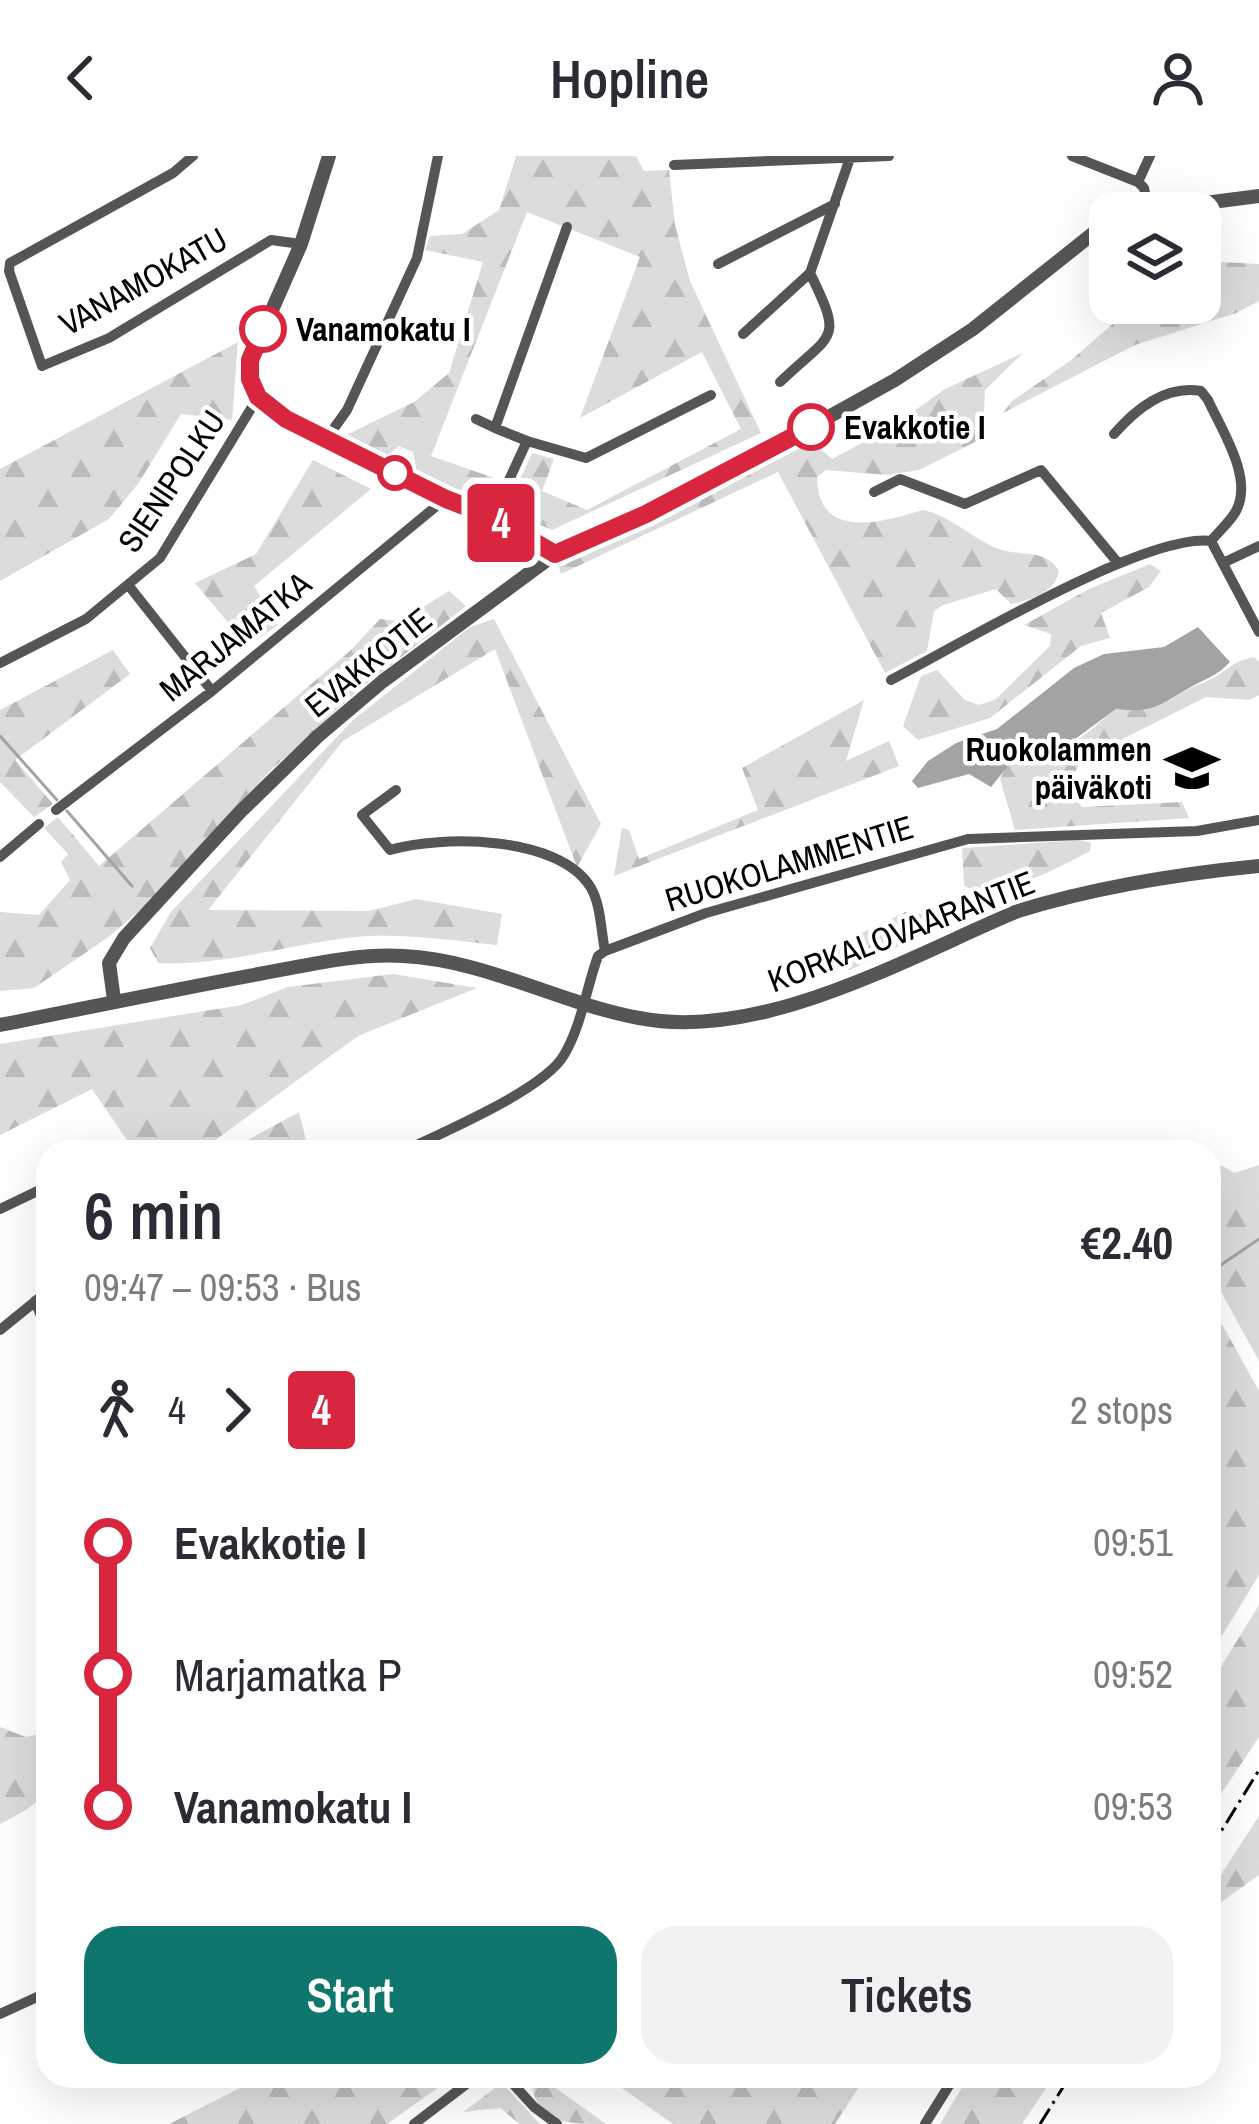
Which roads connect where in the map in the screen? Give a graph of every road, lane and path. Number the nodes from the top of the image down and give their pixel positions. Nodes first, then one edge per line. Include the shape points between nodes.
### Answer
1 (193, 156) edge
2 (329, 156) edge
3 (438, 156) edge
4 (889, 156) edge
5 (1072, 156) edge
6 (1150, 156) edge
7 (849, 161) junction
8 (674, 166) dead end
9 (1138, 182) junction
10 (1145, 192) edge
11 (1259, 196) edge
12 (1221, 200) edge
13 (836, 204) junction
14 (567, 227) dead end
15 (1089, 237) edge
16 (301, 244) junction
17 (718, 264) dead end
18 (810, 273) junction
19 (742, 334) dead end
20 (780, 382) dead end
21 (711, 395) dead end
22 (258, 397) junction
23 (476, 419) dead end
24 (495, 428) junction
25 (1114, 434) dead end
26 (327, 438) junction
27 (527, 441) junction
28 (874, 492) dead end
29 (446, 499) junction
30 (492, 517) junction
31 (1211, 541) junction
32 (1259, 546) edge
33 (555, 554) junction
34 (1118, 563) junction
35 (1223, 563) junction
36 (129, 586) junction
37 (1259, 632) edge
38 (0, 663) edge
39 (891, 680) dead end
40 (212, 692) junction
41 (396, 790) dead end
42 (56, 810) dead end
43 (1259, 820) edge
44 (39, 824) dead end
45 (0, 857) edge
46 (1259, 866) edge
47 (604, 951) junction
48 (114, 1000) junction
49 (585, 1004) junction
50 (0, 1025) edge
51 (425, 1140) edge
52 (36, 1192) edge
53 (0, 1210) edge
54 (35, 1301) edge
55 (0, 1330) edge
56 (36, 1998) edge
57 (0, 2014) edge
58 (462, 2088) edge
59 (517, 2088) edge
60 (948, 2088) edge
61 (415, 2124) edge
62 (557, 2124) edge
63 (925, 2124) edge

1 - 16 street, VANAMOKATU via 10,263 42,366 109,338 271,240
2 - 16 street
3 - 26 street via 417,257
4 - 7 street
5 - 9 street
6 - 9 street
7 - 8 street
7 - 13 street
9 - 10 street
11 - 12 street
13 - 17 street
13 - 18 street
14 - 24 street
15 - 33 street, EVAKKOTIE via 895,380 717,478
16 - 22 street via 250,360
18 - 19 street
18 - 20 street via 833,320 830,333
21 - 27 street via 586,458
22 - 26 street
22 - 36 street, SIENIPOLKU via 160,559
23 - 24 street
24 - 27 street
25 - 31 street via 1136,409 1161,397 1196,389 1208,400 1237,465 1241,499
26 - 29 street
27 - 30 street
28 - 34 street via 900,479 965,504 1041,470
29 - 30 street
29 - 40 street, MARJAMATKA
30 - 33 street
31 - 34 street
31 - 35 street
32 - 35 street
33 - 48 street, EVAKKOTIE via 367,695 240,812 124,938 109,963
34 - 39 street
35 - 37 street
36 - 38 street, SIENIPOLKU via 60,635
36 - 40 street
40 - 42 street, MARJAMATKA
41 - 47 street via 362,815 390,850 449,840 550,856 591,888
43 - 47 street, RUOKOLAMMENTIE via 942,846 706,913
44 - 45 street
46 - 49 street, KORKALOVAARANTIE via 1052,901 806,1000 722,1022 682,1024
47 - 49 street
48 - 49 street, KORKALOVAARANTIE via 400,956 476,968
48 - 50 street, KORKALOVAARANTIE
49 - 51 street via 561,1061 541,1080
52 - 53 street
54 - 55 street
56 - 57 street
58 - 61 street
59 - 62 street
60 - 63 street

